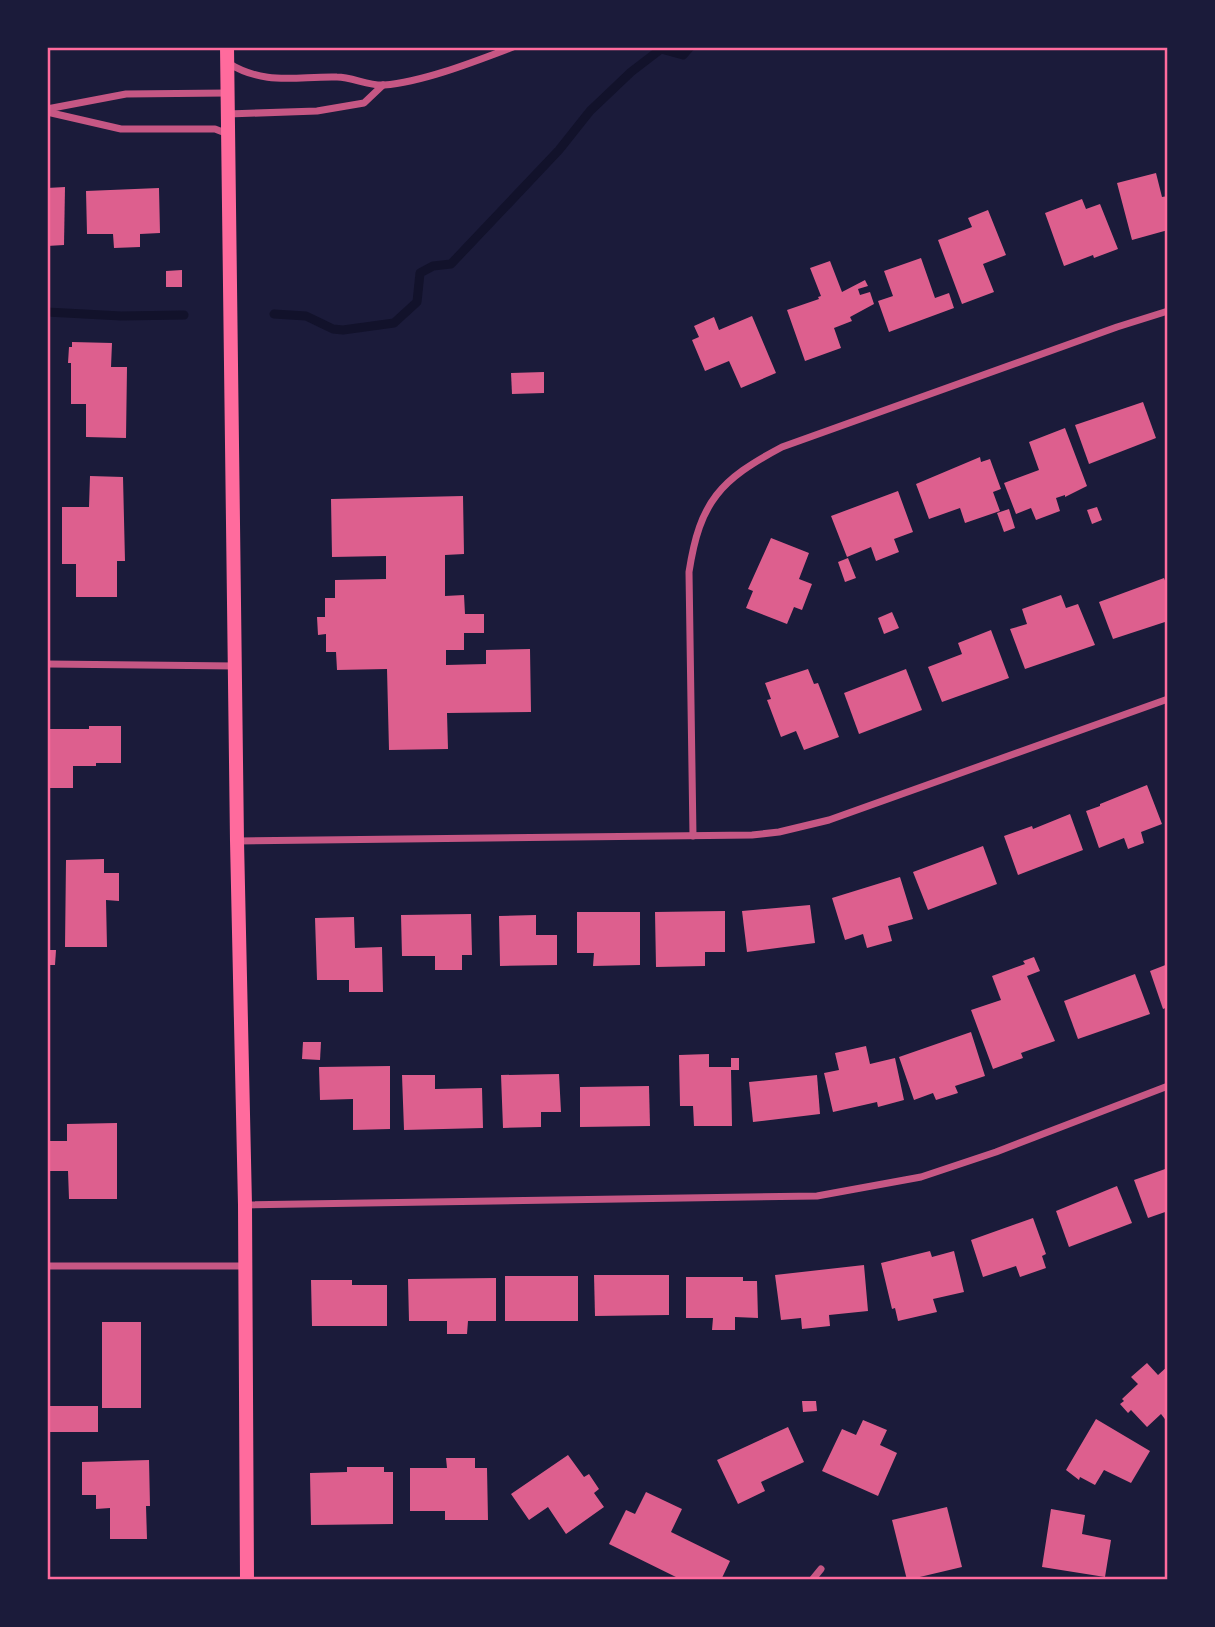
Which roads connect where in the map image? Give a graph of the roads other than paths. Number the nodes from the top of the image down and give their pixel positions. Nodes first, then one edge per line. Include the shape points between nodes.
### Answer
1 (227, 47) edge
2 (513, 47) edge
3 (228, 63) junction
4 (383, 85) junction
5 (228, 93) junction
6 (47, 111) edge
7 (228, 114) junction
8 (228, 134) junction
9 (1168, 311) edge
10 (47, 664) edge
11 (237, 666) junction
12 (1168, 699) edge
13 (692, 836) junction
14 (237, 841) junction
15 (1168, 1086) edge
16 (245, 1205) junction
17 (47, 1266) edge
18 (246, 1266) junction
19 (821, 1569) dead end
20 (247, 1580) edge
21 (812, 1580) edge

1 - 3 main road
2 - 4 street
3 - 4 street via 264,78 339,76
3 - 5 main road
4 - 7 street via 364,103 317,111
5 - 6 street via 127,94
5 - 7 main road
6 - 8 street via 121,129 215,129
7 - 8 main road
8 - 11 main road
9 - 13 street via 782,447 737,473 716,495 694,539 689,572
10 - 11 street
11 - 14 main road
12 - 13 street via 829,820 779,832
13 - 14 street
14 - 16 main road
15 - 16 street via 921,1177 817,1196
16 - 18 main road
17 - 18 street
18 - 20 main road
19 - 21 street

